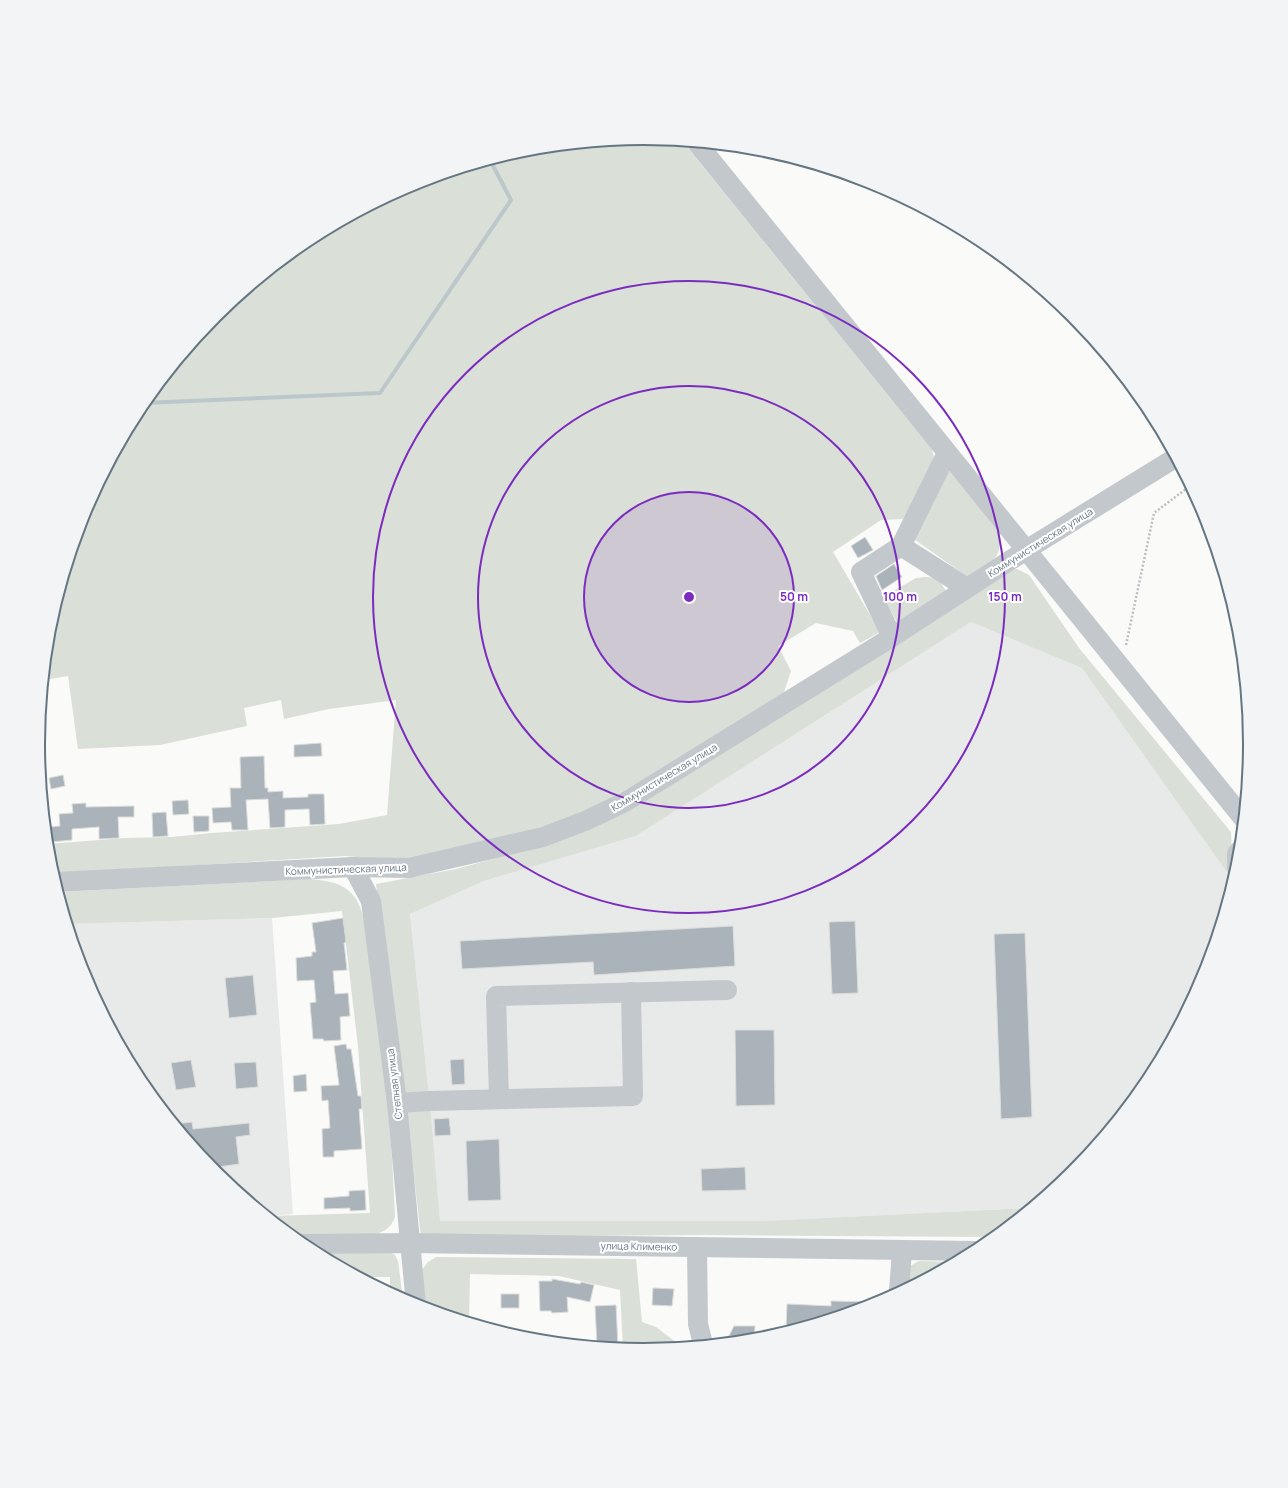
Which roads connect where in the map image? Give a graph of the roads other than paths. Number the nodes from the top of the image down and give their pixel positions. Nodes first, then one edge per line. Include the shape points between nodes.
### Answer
1 (701, 148) edge
2 (947, 453) junction
3 (1171, 460) edge
4 (901, 546) junction
5 (1026, 550) junction
6 (967, 588) junction
7 (892, 637) junction
8 (1239, 813) edge
9 (353, 867) junction
10 (61, 882) edge
11 (727, 990) dead end
12 (630, 992) junction
13 (499, 1099) junction
14 (397, 1103) junction
15 (410, 1243) junction
16 (314, 1244) edge
17 (697, 1247) junction
18 (902, 1251) junction
19 (962, 1251) edge
20 (899, 1285) edge
21 (415, 1297) edge
22 (702, 1340) edge

1 - 2 street
2 - 4 street
2 - 5 street
3 - 5 street, Коммунистическая улица
4 - 6 street
4 - 7 street via 861,572
5 - 6 street, Коммунистическая улица
5 - 8 street
6 - 7 street, Коммунистическая улица
7 - 9 street, Коммунистическая улица via 623,803 585,821 543,837 409,868
9 - 10 street, Коммунистическая улица
9 - 14 street, Степная улица via 371,901
11 - 12 street
12 - 13 street via 496,996
12 - 13 street via 633,1096
13 - 14 street
14 - 15 street, Степная улица
15 - 16 street, улица Клименко
15 - 17 street, улица Клименко
15 - 21 street, Степная улица
17 - 18 street, улица Клименко
17 - 22 street via 698,1324
18 - 19 street, улица Клименко
18 - 20 street

